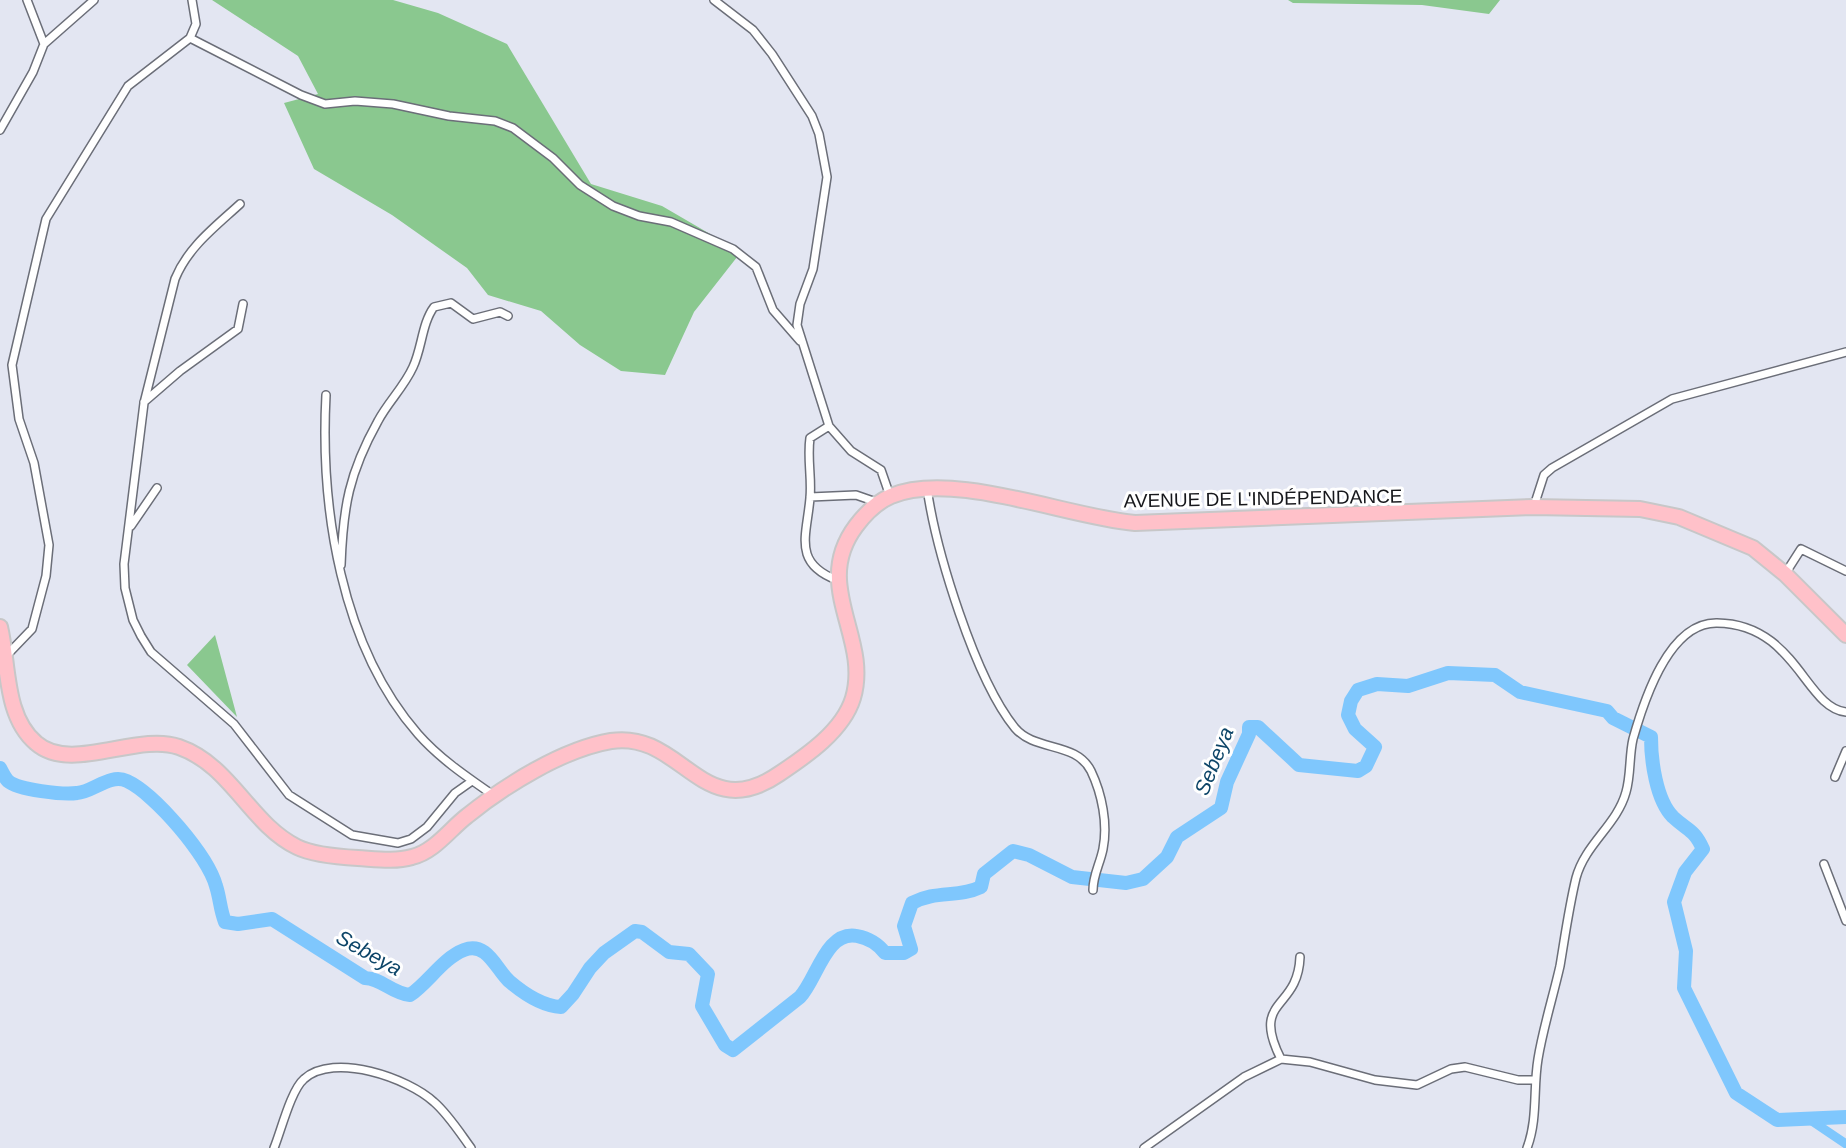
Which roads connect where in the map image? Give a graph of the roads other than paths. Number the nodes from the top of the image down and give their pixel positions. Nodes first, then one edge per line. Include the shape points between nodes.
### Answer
1 (27, 0) edge
2 (94, 0) edge
3 (192, 0) edge
4 (714, 0) edge
5 (190, 38) junction
6 (44, 44) junction
7 (0, 130) edge
8 (240, 204) dead end
9 (243, 304) dead end
10 (508, 316) dead end
11 (800, 341) junction
12 (1846, 352) edge
13 (326, 395) dead end
14 (144, 403) junction
15 (829, 426) junction
16 (158, 488) dead end
17 (927, 488) junction
18 (810, 497) junction
19 (885, 500) junction
20 (1533, 507) junction
21 (130, 527) junction
22 (1846, 571) edge
23 (1786, 574) junction
24 (341, 580) junction
25 (837, 580) junction
26 (0, 627) edge
27 (1846, 635) edge
28 (7, 655) junction
29 (1846, 712) edge
30 (1846, 751) edge
31 (1835, 777) dead end
32 (472, 781) junction
33 (493, 795) junction
34 (1824, 864) dead end
35 (1093, 883) dead end
36 (1846, 921) edge
37 (1300, 957) dead end
38 (1281, 1059) junction
39 (1535, 1080) junction
40 (1154, 1144) edge
41 (274, 1148) edge
42 (471, 1148) edge
43 (1144, 1148) edge
44 (1527, 1148) edge

1 - 6 street
2 - 6 street
3 - 5 street via 196,24
4 - 11 street via 753,30 772,54 819,134 827,177 813,269 798,312
5 - 11 street via 325,104 393,104 513,128 580,185 613,206 671,222 733,248 756,267 773,310
5 - 28 street via 128,86 46,219 40,237 12,365 19,419 34,463 49,545 32,629
6 - 7 street
8 - 14 street via 182,263
9 - 14 street via 238,329
10 - 24 street via 500,312 473,319 451,303 434,307 429,314 414,365 379,419 352,480 343,512
11 - 15 street
12 - 20 street via 1653,408 1552,468 1544,475
13 - 24 street via 326,474
14 - 21 street
15 - 18 street via 810,438
15 - 19 street via 851,451 881,470
16 - 21 street
17 - 19 highway, AVENUE DE L'INDÉPENDANCE
17 - 20 highway, AVENUE DE L'INDÉPENDANCE via 1135,523
17 - 35 street via 933,529 995,696 1016,729 1030,739 1079,755 1090,769 1104,814 1104,847
18 - 19 street via 856,495
18 - 25 street via 804,544 807,557
19 - 25 highway via 866,513 847,538
20 - 23 highway, AVENUE DE L'INDÉPENDANCE via 1640,509 1679,517 1753,548
21 - 32 street via 125,587 141,636 151,652 234,724 289,795 352,835 398,843 427,827 455,793
22 - 23 street via 1801,549
23 - 27 highway, AVENUE DE L'INDÉPENDANCE
24 - 32 street via 361,636 398,707 437,754
25 - 33 highway via 857,677 852,701 830,735 776,777 754,787 724,792 656,747 629,740 590,747
26 - 28 highway
28 - 33 highway via 12,702 26,733 38,746 75,755 158,744 177,746 224,776 257,813 298,848 351,857 414,857 429,850
29 - 39 street via 1830,707 1773,640 1745,626 1717,622 1687,631 1671,648 1638,725 1618,816 1594,844 1578,873
30 - 31 street
32 - 33 street
34 - 36 street
37 - 38 street via 1295,983 1268,1026
38 - 39 street via 1418,1085 1465,1067
38 - 40 street via 1244,1077
39 - 44 street via 1535,1119
40 - 43 street
41 - 42 street via 302,1080 333,1068 365,1070 415,1089 434,1102

